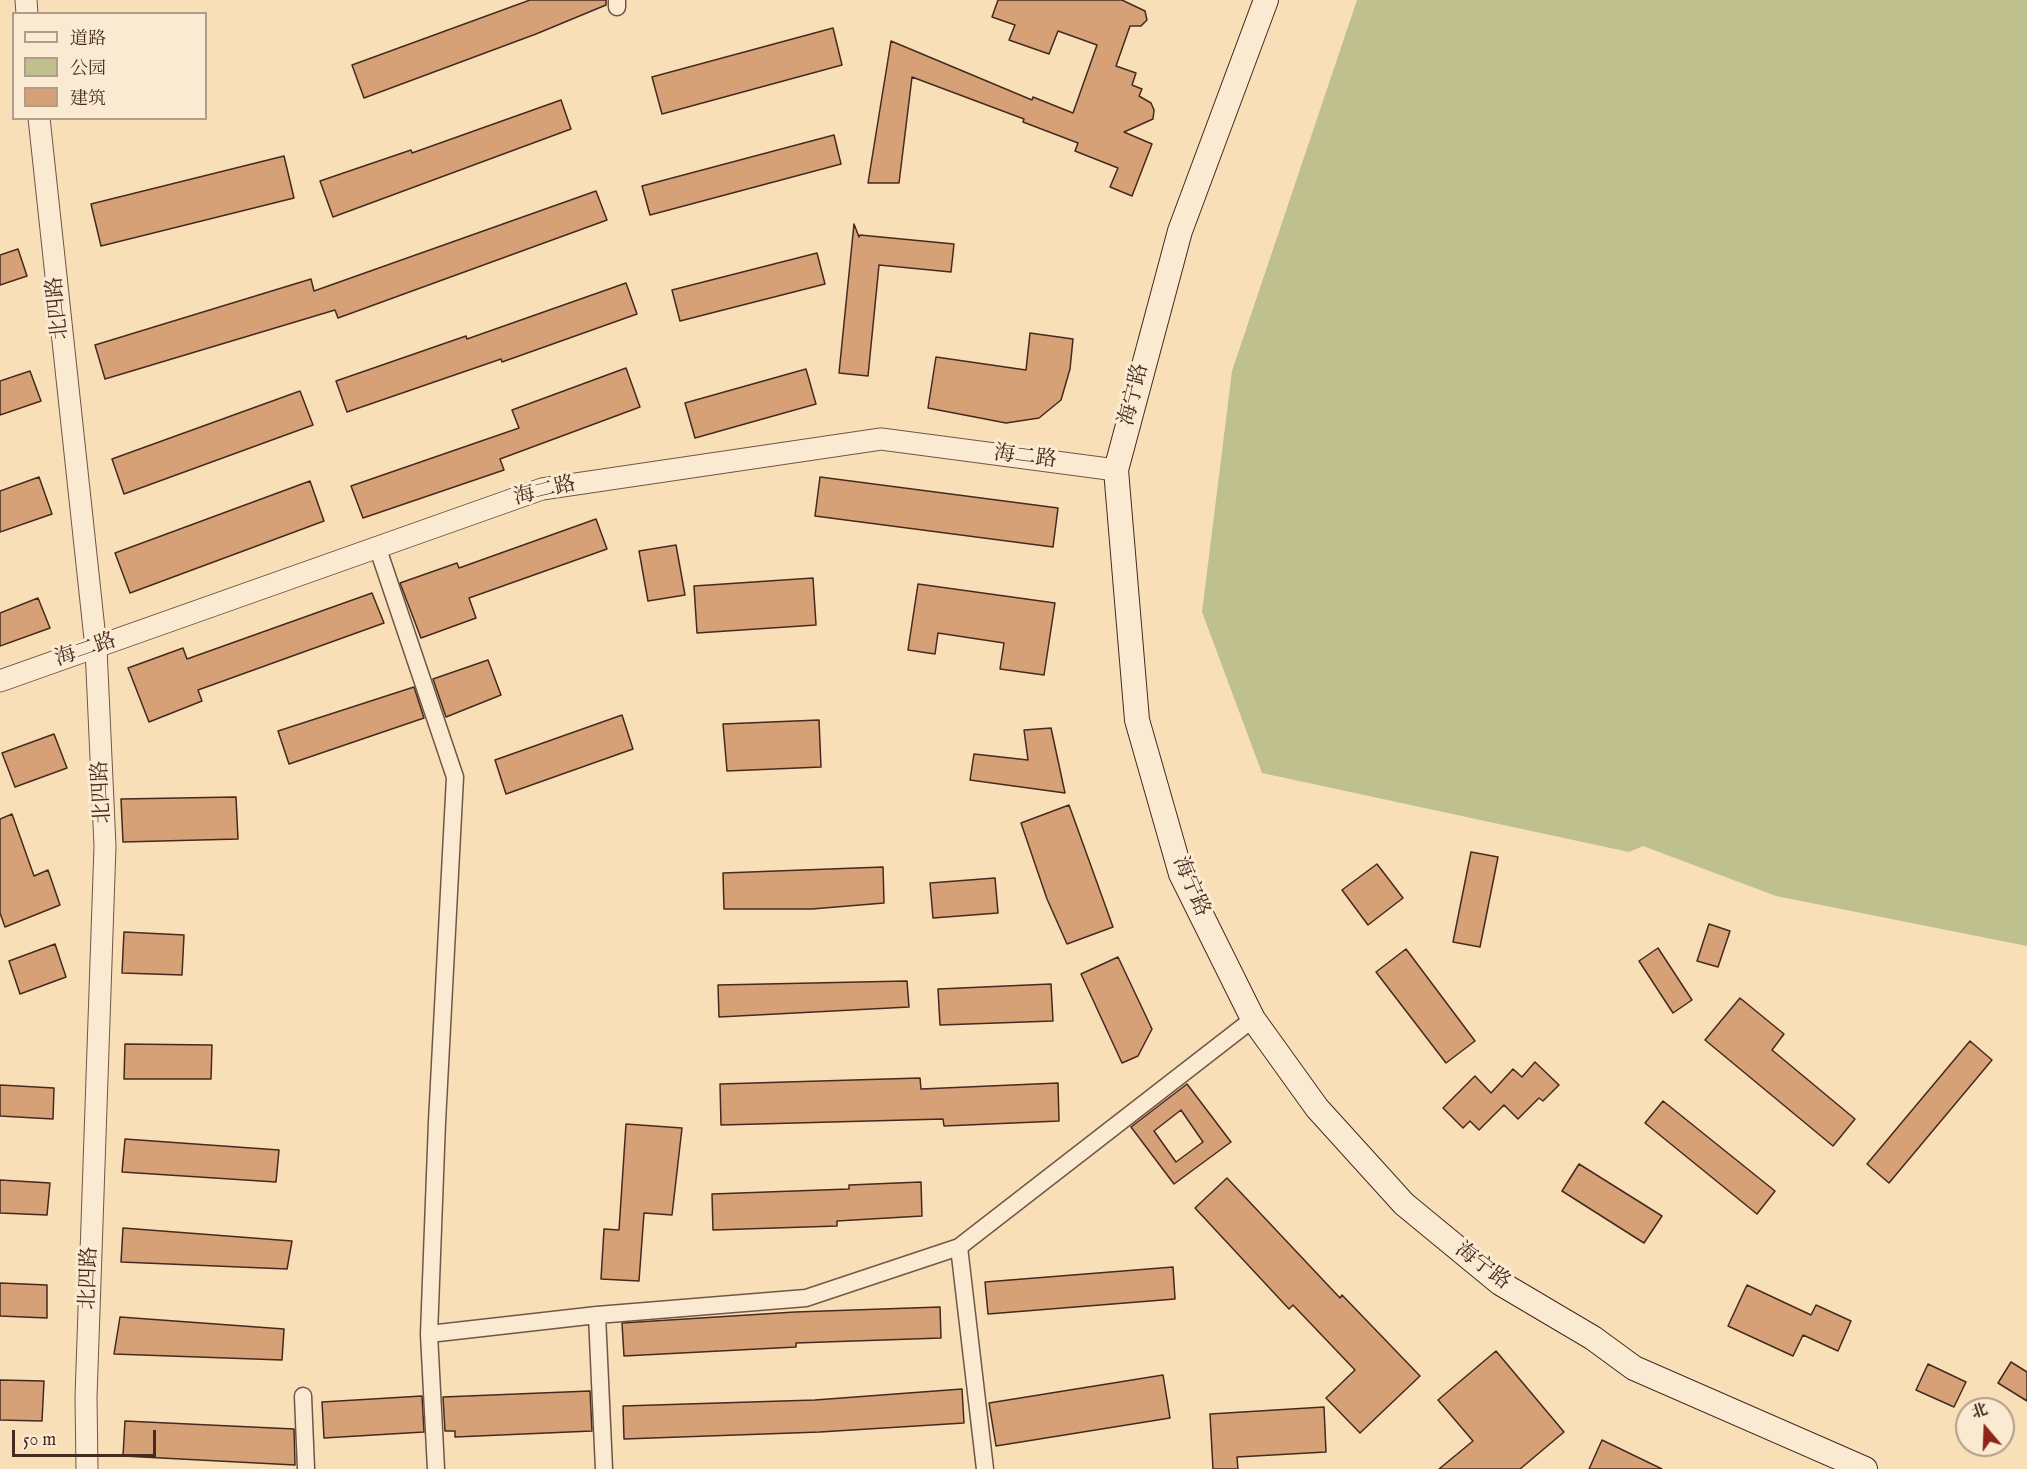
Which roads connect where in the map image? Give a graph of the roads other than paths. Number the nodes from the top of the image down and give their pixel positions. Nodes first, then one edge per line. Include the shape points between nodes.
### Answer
1 (1266, 0) edge
2 (39, 120) edge
3 (1116, 470) junction
4 (378, 546) junction
5 (96, 648) junction
6 (0, 681) edge
7 (1253, 1019) junction
8 (959, 1247) junction
9 (597, 1316) junction
10 (429, 1334) junction
11 (303, 1396) dead end
12 (87, 1469) edge
13 (306, 1469) edge
14 (436, 1469) edge
15 (603, 1469) edge
16 (985, 1469) edge
17 (1865, 1469) edge

1 - 3 main road, 海宁路 via 1180,231
2 - 5 street, 北四路
3 - 4 street, 海二路 via 881,439 542,489
3 - 7 main road, 海宁路 via 1137,720 1181,874
4 - 5 street, 海二路
4 - 10 street via 455,777
5 - 6 street, 海二路
5 - 12 street, 北四路 via 105,846 86,1397
7 - 8 street
7 - 17 main road, 海宁路 via 1317,1108 1404,1204 1500,1283 1593,1338 1634,1368
8 - 9 street via 806,1298
8 - 16 street
9 - 10 street
9 - 15 street
10 - 14 street
11 - 13 street

